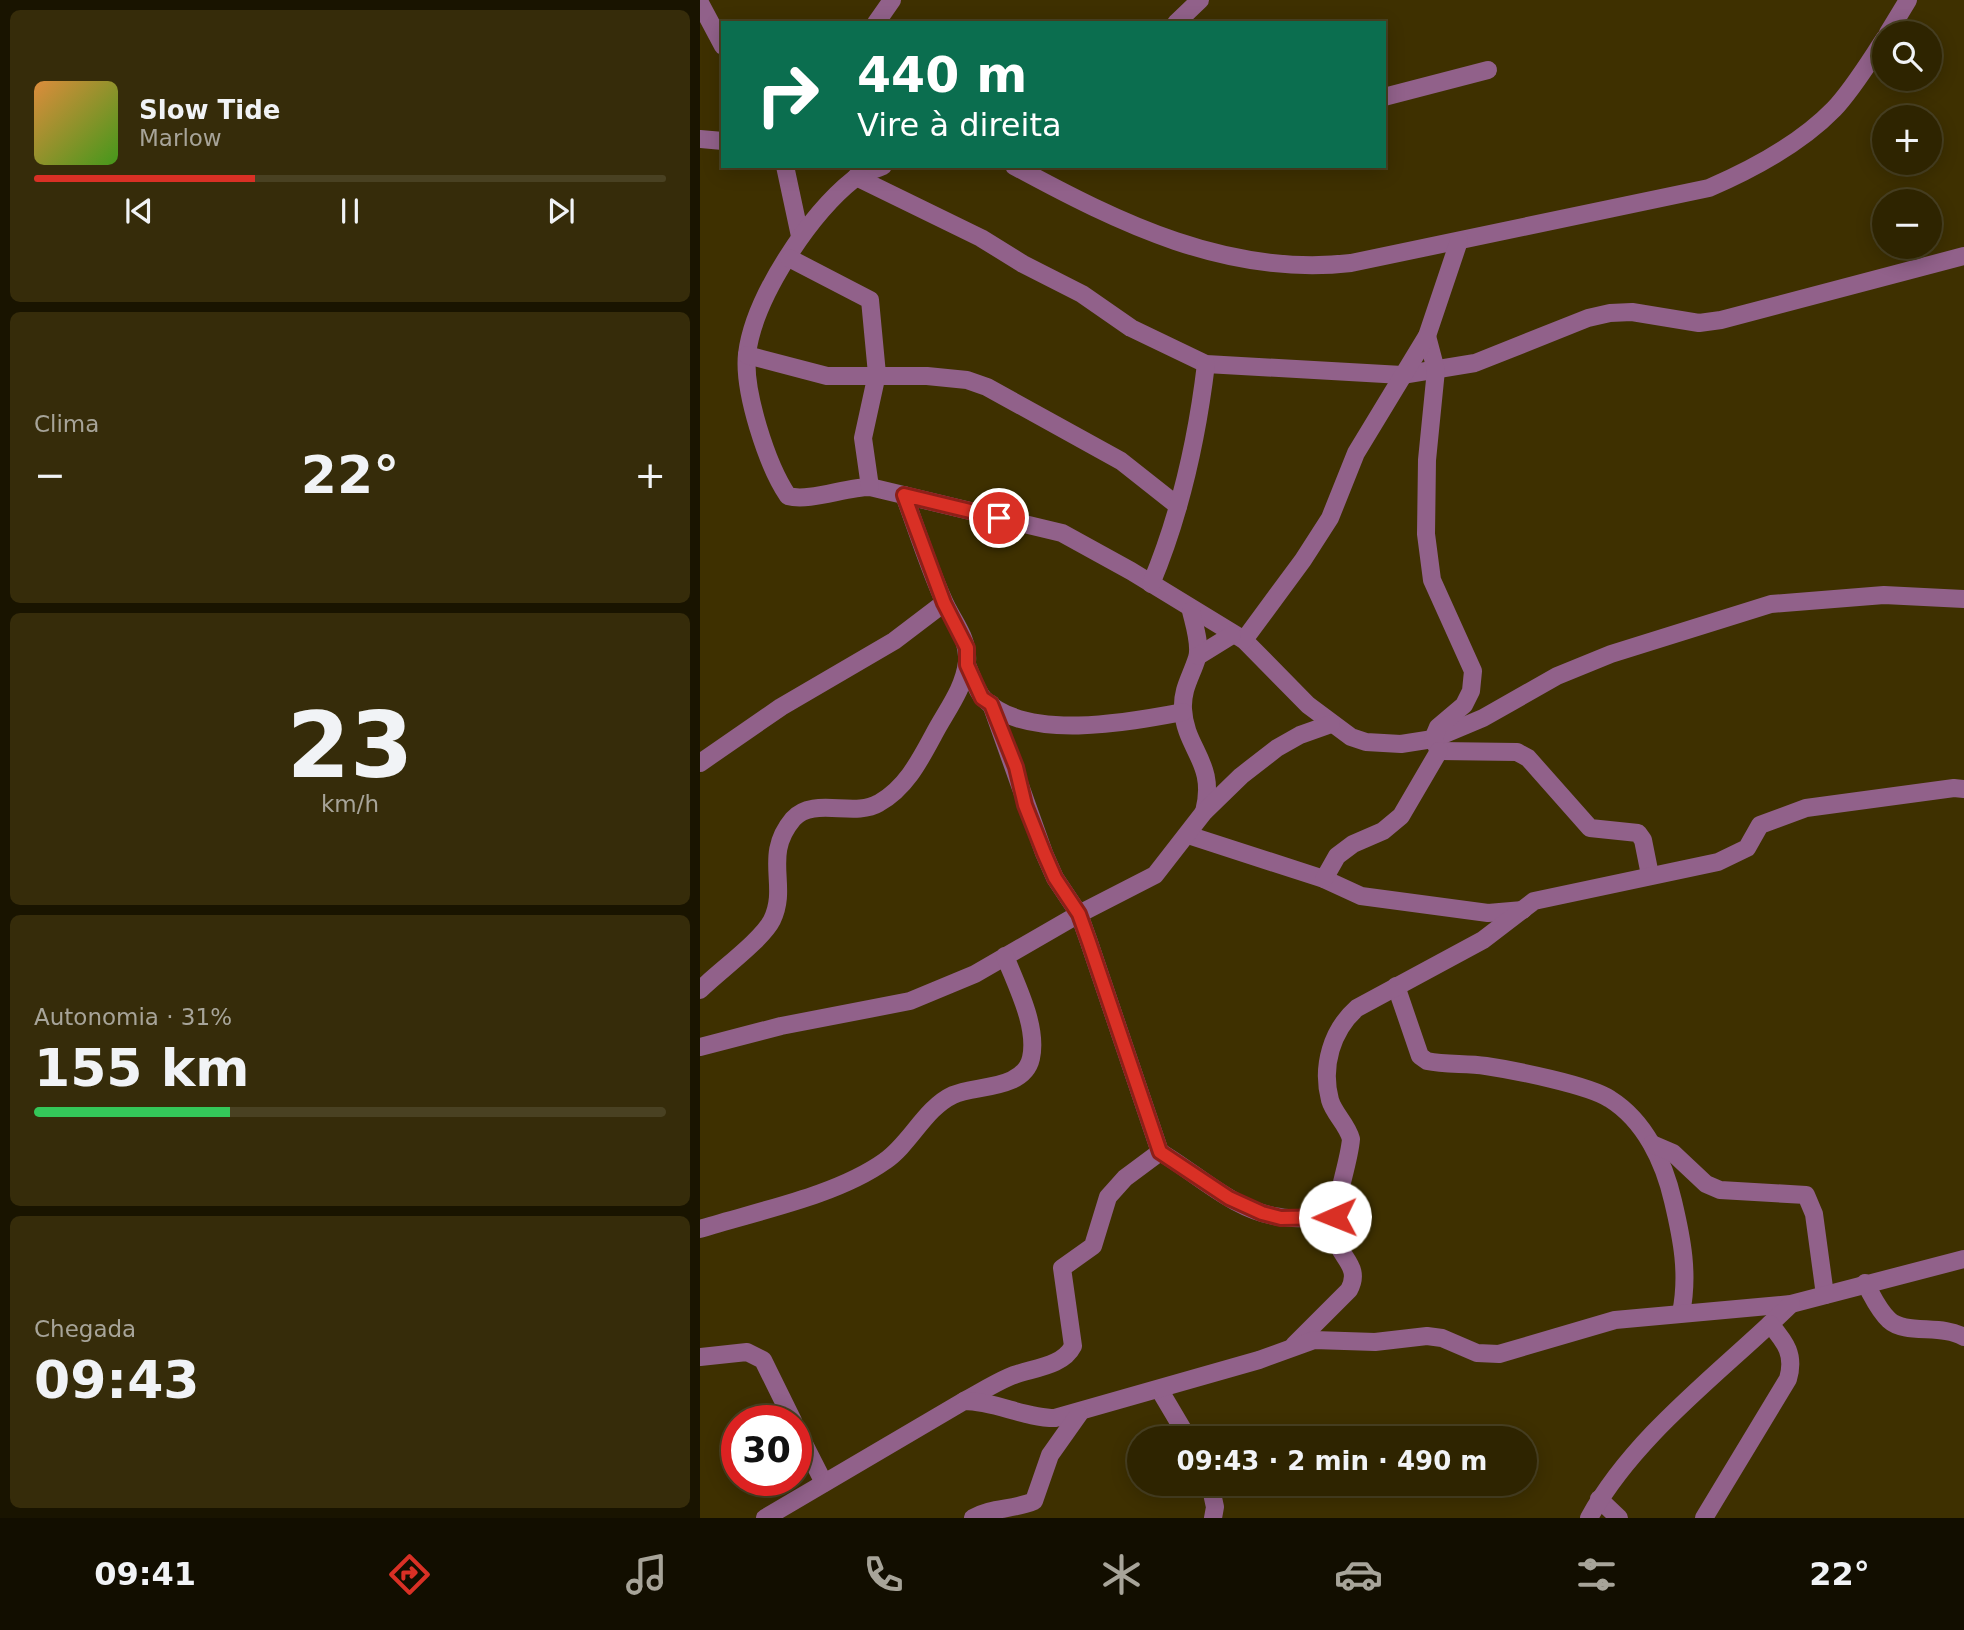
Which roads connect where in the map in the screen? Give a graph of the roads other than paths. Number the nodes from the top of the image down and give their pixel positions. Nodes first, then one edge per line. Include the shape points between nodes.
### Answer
1 (892, 0) edge
2 (1200, 0) edge
3 (1908, 0) edge
4 (700, 3) edge
5 (877, 21) edge
6 (1178, 21) edge
7 (1895, 21) edge
8 (721, 42) edge
9 (1872, 56) edge
10 (1488, 70) dead end
11 (1386, 96) edge
12 (700, 139) edge
13 (721, 141) edge
14 (785, 168) edge
15 (878, 168) edge
16 (1018, 168) edge
17 (856, 177) junction
18 (800, 236) junction
19 (1459, 241) junction
20 (1964, 256) edge
21 (789, 258) junction
22 (1427, 336) junction
23 (747, 355) junction
24 (1206, 364) junction
25 (1436, 370) junction
26 (877, 374) junction
27 (1402, 375) junction
28 (870, 487) junction
29 (904, 495) junction
30 (1178, 506) junction
31 (1151, 584) junction
32 (1964, 599) edge
33 (944, 603) junction
34 (1191, 611) junction
35 (1238, 638) junction
36 (1198, 656) junction
37 (967, 665) junction
38 (987, 701) junction
39 (954, 703) junction
40 (1183, 712) junction
41 (1331, 724) junction
42 (1436, 745) junction
43 (700, 763) edge
44 (1964, 789) edge
45 (1204, 812) junction
46 (1188, 835) junction
47 (1650, 875) junction
48 (1324, 879) junction
49 (1523, 910) junction
50 (1079, 914) junction
51 (1005, 956) junction
52 (1396, 986) junction
53 (700, 990) edge
54 (700, 1047) edge
55 (1652, 1144) junction
56 (1160, 1152) junction
57 (1335, 1217) junction
58 (700, 1229) edge
59 (1964, 1259) edge
60 (1865, 1283) junction
61 (1825, 1295) junction
62 (1791, 1304) junction
63 (1681, 1313) junction
64 (1770, 1324) junction
65 (1964, 1337) edge
66 (1292, 1347) junction
67 (700, 1357) edge
68 (1160, 1389) junction
69 (964, 1401) junction
70 (785, 1405) edge
71 (1079, 1414) junction
72 (1181, 1426) edge
73 (812, 1459) edge
74 (824, 1483) junction
75 (1213, 1496) edge
76 (1599, 1499) junction
77 (765, 1518) edge
78 (973, 1518) edge
79 (1213, 1518) edge
80 (1589, 1518) edge
81 (1619, 1518) edge
82 (1704, 1518) edge

1 - 5 street
2 - 6 street
3 - 7 street
4 - 8 street
9 - 19 street via 1834,109 1742,174 1709,188
10 - 11 street
12 - 13 street
14 - 18 street
15 - 17 street
16 - 19 street via 1177,242 1262,264 1320,267
17 - 18 street
17 - 24 street via 981,238 1082,294 1131,328
18 - 21 street
19 - 22 street
20 - 25 street via 1721,320 1699,323 1610,313 1475,363
21 - 23 street via 767,296
21 - 26 street via 870,300
22 - 25 street
22 - 27 street
23 - 26 street via 828,376
23 - 28 street via 754,408 773,467 788,496 797,499 847,487
24 - 27 street
24 - 30 street
25 - 27 street
25 - 42 street via 1427,460 1426,534 1432,580 1473,671 1471,691 1464,705 1438,727
26 - 28 street via 863,438
26 - 30 street via 967,380 988,387 1121,461
27 - 35 street via 1356,453 1330,518 1303,560
28 - 29 street
29 - 31 street via 1062,533
29 - 33 street
30 - 31 street via 1170,540
31 - 34 street
32 - 42 street via 1873,596 1771,604 1611,654 1557,676
33 - 37 street via 967,648
33 - 43 street via 894,641 781,707
34 - 35 street
34 - 36 street
35 - 36 street
35 - 41 street
36 - 40 street via 1184,689
37 - 38 street
37 - 39 street
38 - 39 street
38 - 40 street via 1016,718 1045,724 1132,721
38 - 50 street via 1016,767 1044,853
39 - 53 street via 893,794 857,810 812,809 796,816 776,852 778,902 772,922
40 - 45 street via 1207,776
41 - 42 street via 1366,742
41 - 45 street via 1277,748
42 - 47 street via 1517,752 1528,758 1590,828 1638,833
42 - 48 street via 1401,816 1337,856
44 - 47 street via 1806,808 1760,825 1747,848 1736,855
45 - 46 street
46 - 48 street
46 - 50 street via 1155,875
47 - 49 street via 1549,896
48 - 49 street via 1361,896 1430,908 1488,913
49 - 52 street via 1483,940
50 - 51 street
50 - 56 street
51 - 54 street via 910,1001
51 - 58 street via 1029,1027 1031,1060 1024,1071 1013,1079 953,1095 936,1107 892,1156 850,1179
52 - 55 street via 1420,1056 1427,1061 1512,1070 1608,1097 1626,1111
52 - 57 street via 1357,1008 1334,1035 1329,1098 1351,1139
55 - 61 street via 1673,1153 1706,1184 1720,1190 1806,1195 1814,1214
55 - 63 street via 1669,1181 1685,1259
56 - 57 street via 1229,1198 1262,1213 1281,1218
56 - 69 street via 1108,1197 1093,1246 1062,1268 1073,1346 1070,1353
57 - 66 street via 1335,1237 1354,1281
59 - 60 street
60 - 61 street
60 - 65 street via 1891,1322 1907,1328 1953,1331
61 - 62 street
62 - 63 street
62 - 64 street
63 - 66 street via 1615,1320 1499,1354 1477,1353 1427,1336 1375,1342 1314,1340
64 - 76 street via 1675,1411
64 - 82 street via 1790,1351 1788,1379
66 - 68 street
67 - 70 street via 747,1352 763,1360
68 - 71 street
68 - 72 street
69 - 71 street via 1034,1418
69 - 74 street
71 - 78 street via 1051,1455 1034,1501
73 - 74 street
74 - 77 street
75 - 79 street
76 - 80 street
76 - 81 street

